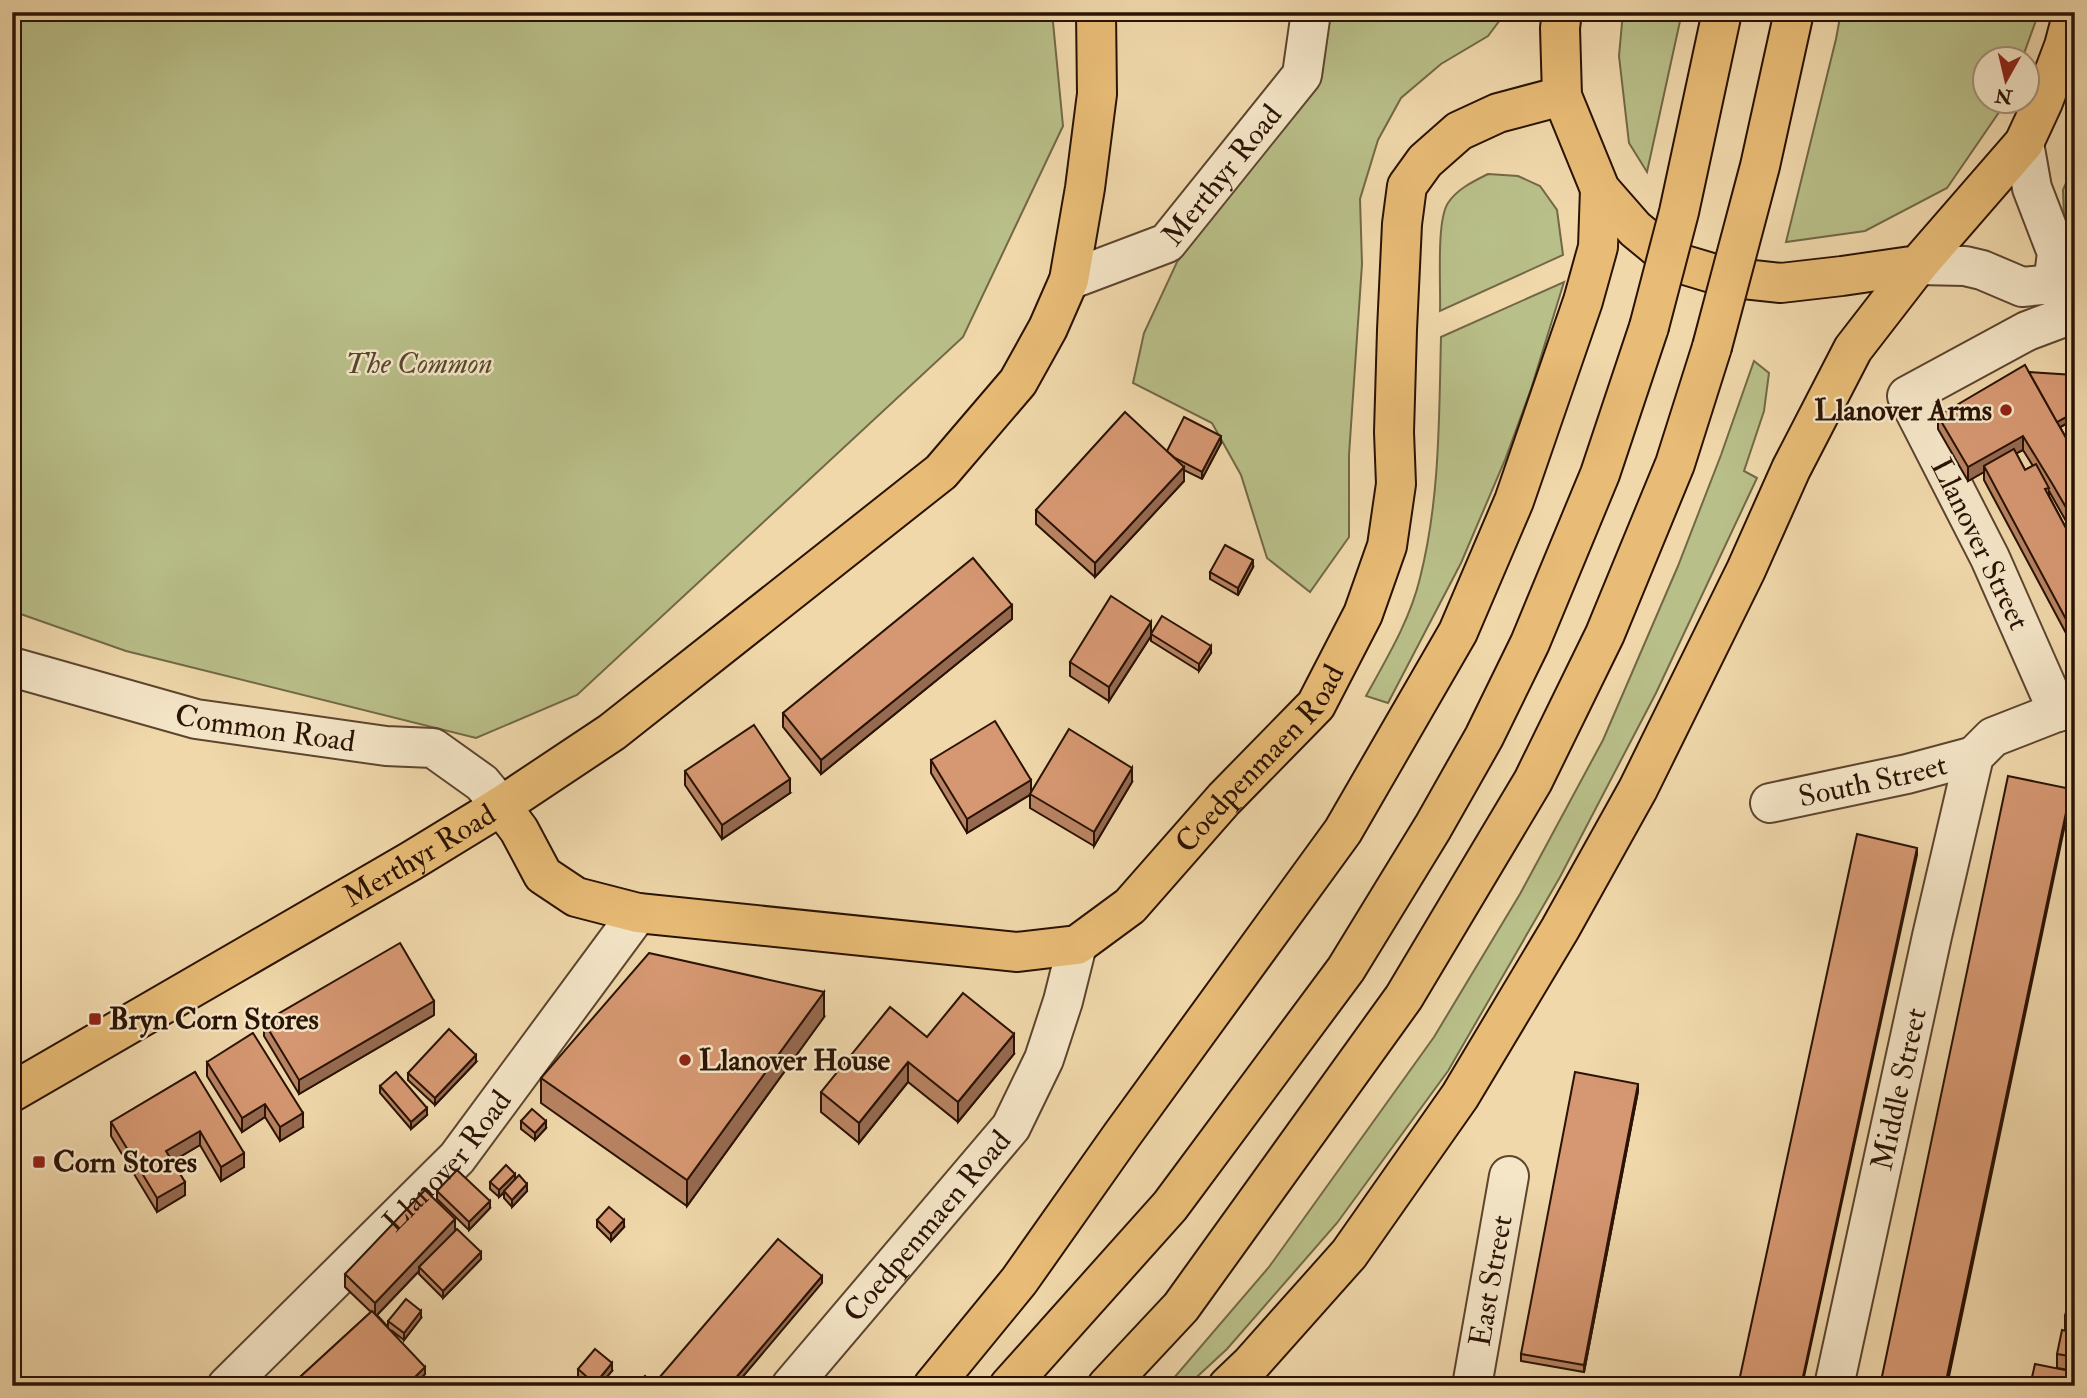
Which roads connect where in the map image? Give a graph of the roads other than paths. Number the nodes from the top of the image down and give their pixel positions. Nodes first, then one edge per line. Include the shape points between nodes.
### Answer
1 (1096, 12) edge
2 (1311, 12) edge
3 (1562, 12) edge
4 (1722, 12) edge
5 (1794, 12) edge
6 (2073, 12) edge
7 (1562, 96) junction
8 (2059, 96) edge
9 (2024, 143) junction
10 (1601, 188) junction
11 (1918, 265) junction
12 (1069, 280) junction
13 (2068, 303) edge
14 (12, 667) edge
15 (2067, 709) edge
16 (1970, 774) junction
17 (1770, 803) dead end
18 (501, 806) junction
19 (638, 913) junction
20 (1077, 944) junction
21 (12, 1092) edge
22 (1508, 1176) dead end
23 (227, 1386) edge
24 (791, 1386) edge
25 (933, 1386) edge
26 (1009, 1386) edge
27 (1107, 1386) edge
28 (1228, 1386) edge
29 (1472, 1386) edge
30 (1834, 1386) edge

1 - 12 main road via 1097,94
2 - 12 street, Merthyr Road via 1302,75 1167,243
3 - 7 main road
4 - 26 main road, bridge via 1679,212 1648,327 1600,474 1531,643 1484,737 1346,969 1170,1206
5 - 27 main road, bridge via 1760,166 1675,464 1605,634 1533,781 1404,997 1181,1307
6 - 8 main road
7 - 10 main road
7 - 20 main road, Coedpenmaen Road via 1498,113 1459,131 1424,161 1407,186 1397,342 1396,484 1387,547 1363,614 1316,705 1224,799 1130,906
8 - 9 main road
9 - 11 main road
9 - 13 street via 2032,188 2057,253
10 - 11 main road via 1635,229 1675,262 1725,277 1782,283
10 - 25 main road via 1598,247 1583,301 1514,501 1458,632 1343,831 1019,1281
11 - 13 street via 1982,270
11 - 28 main road via 1853,349 1638,789 1460,1096 1349,1254
12 - 18 main road via 1018,382 940,472 612,732
13 - 15 street, Llanover Street via 2027,331 1907,396
14 - 18 street, Common Road via 196,719 386,746 433,748 482,783
15 - 16 street, South Street via 1993,737
16 - 17 street, South Street via 1907,774
16 - 30 street, Middle Street
18 - 19 main road, Merthyr Road via 543,875 576,897
18 - 21 main road, Merthyr Road
19 - 20 main road, Merthyr Road via 1018,952
19 - 23 street, Llanover Road via 457,1158
20 - 24 street, Coedpenmaen Road via 1044,1059 1011,1127
22 - 29 street, East Street

